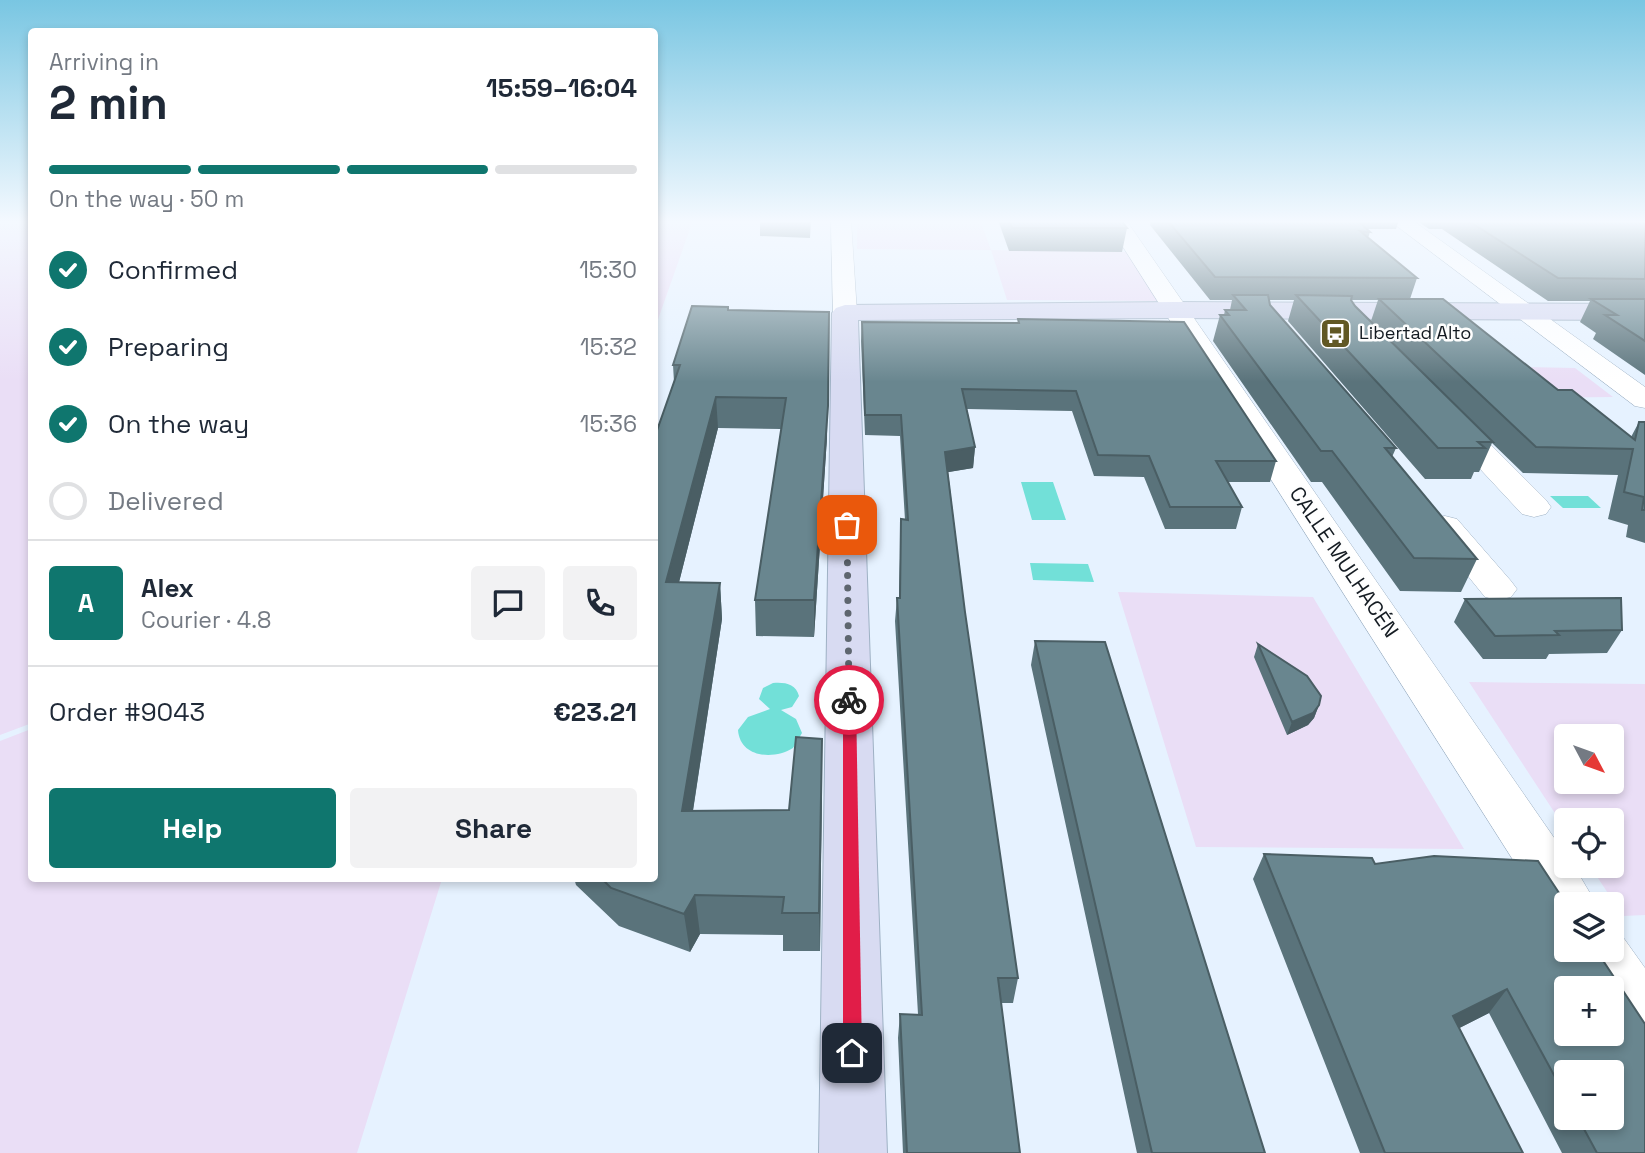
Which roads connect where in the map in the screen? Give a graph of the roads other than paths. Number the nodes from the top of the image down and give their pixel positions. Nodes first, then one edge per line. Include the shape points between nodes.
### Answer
1 (843, 274) edge
2 (1152, 274) edge
3 (1473, 274) edge
4 (1524, 311) junction
5 (1645, 312) edge
6 (1181, 317) junction
7 (845, 319) junction
8 (1545, 327) junction
9 (1645, 327) edge
10 (1645, 400) edge
11 (1432, 402) edge
12 (1427, 504) edge
13 (1534, 507) dead end
14 (1498, 589) dead end
15 (1562, 892) edge
16 (1609, 962) edge
17 (1645, 1017) edge
18 (853, 1153) edge

1 - 7 street
2 - 6 street, CALLE MULHACÉN
3 - 4 street
4 - 5 street
4 - 6 street
4 - 8 street
6 - 7 street
6 - 8 street via 1279,330
6 - 15 street, CALLE MULHACÉN
7 - 18 street
8 - 9 street
8 - 10 street
11 - 13 street
12 - 14 street
16 - 17 street

